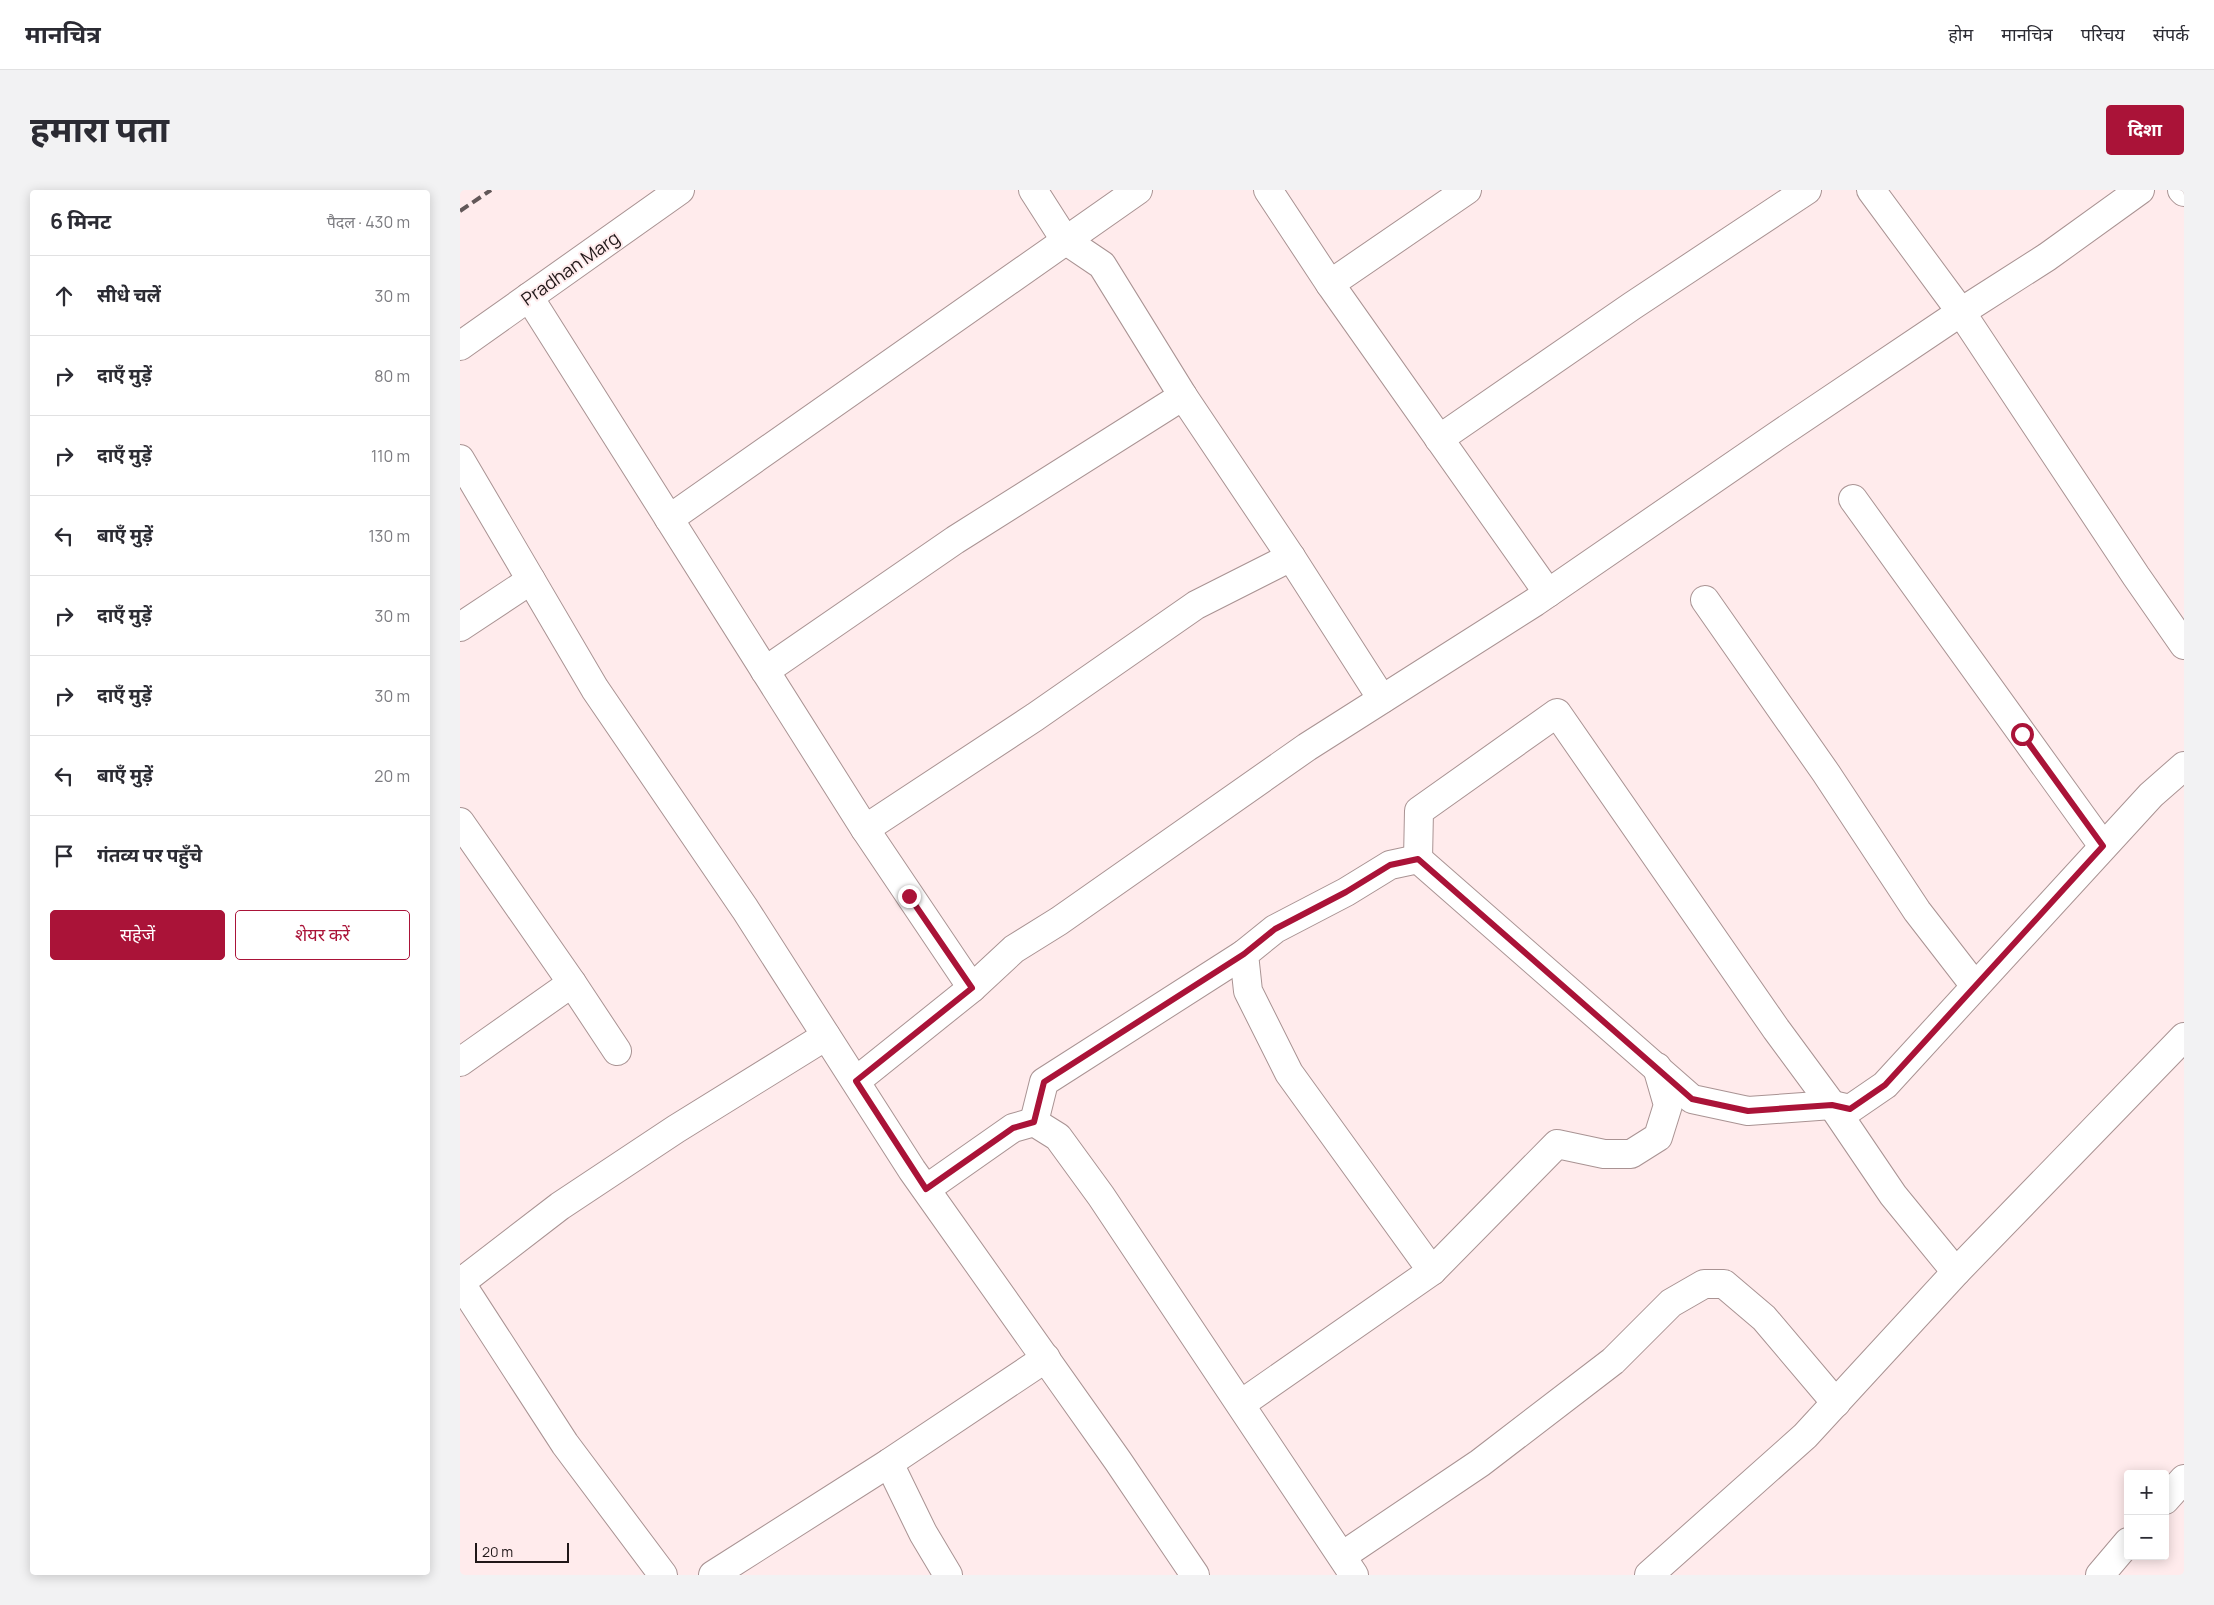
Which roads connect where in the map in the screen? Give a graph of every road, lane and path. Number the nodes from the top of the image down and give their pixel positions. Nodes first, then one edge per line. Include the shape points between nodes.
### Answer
1 (680, 190) edge
2 (1032, 190) edge
3 (1138, 190) edge
4 (1268, 190) edge
5 (1467, 190) edge
6 (1807, 190) edge
7 (1872, 190) edge
8 (2140, 190) edge
9 (1065, 240) junction
10 (1330, 284) junction
11 (529, 297) junction
12 (1961, 312) junction
13 (460, 346) edge
14 (1183, 396) junction
15 (1439, 439) junction
16 (460, 459) edge
17 (1853, 499) dead end
18 (669, 519) junction
19 (1291, 557) junction
20 (531, 580) junction
21 (1548, 593) junction
22 (1705, 600) dead end
23 (460, 627) edge
24 (2184, 645) edge
25 (765, 671) junction
26 (1382, 699) junction
27 (2184, 766) edge
28 (460, 822) edge
29 (865, 829) junction
30 (2103, 846) junction
31 (1418, 859) junction
32 (1244, 954) junction
33 (572, 983) junction
34 (1975, 986) junction
35 (972, 988) junction
36 (826, 1036) junction
37 (2184, 1037) edge
38 (616, 1051) dead end
39 (460, 1062) edge
40 (1657, 1067) junction
41 (856, 1081) junction
42 (1832, 1105) junction
43 (1034, 1122) junction
44 (926, 1189) junction
45 (1432, 1272) junction
46 (1956, 1272) junction
47 (460, 1282) edge
48 (1046, 1358) junction
49 (1836, 1403) junction
50 (1241, 1404) junction
51 (889, 1463) junction
52 (2184, 1479) edge
53 (2169, 1496) edge
54 (2124, 1547) edge
55 (1348, 1565) edge
56 (663, 1575) edge
57 (713, 1575) edge
58 (948, 1575) edge
59 (1195, 1575) edge
60 (1649, 1575) edge
61 (2100, 1575) edge

1 - 11 street, Pradhan Marg
2 - 9 street
3 - 9 street
4 - 10 street
5 - 10 street
6 - 15 street
7 - 12 street
8 - 12 street via 2048,258
9 - 14 street via 1102,265
9 - 18 street
10 - 15 street
11 - 13 street, Pradhan Marg
11 - 18 street
12 - 21 street
12 - 24 street
14 - 19 street
14 - 25 street via 955,540
15 - 21 street
16 - 20 street
17 - 30 street
18 - 25 street
19 - 26 street
19 - 29 street via 1196,605 1035,717
20 - 23 street
20 - 36 street via 595,689 745,909
21 - 26 street
22 - 34 street via 1826,773 1917,911
25 - 29 street
26 - 35 street via 1014,949
27 - 30 street via 2151,795
28 - 33 street
29 - 35 street
30 - 34 street
31 - 32 street via 1390,865 1275,929
31 - 40 street
31 - 42 street via 1419,811 1556,713
32 - 43 street via 1044,1082
32 - 45 street via 1248,991 1289,1073
33 - 38 street
33 - 39 street
34 - 42 street via 1885,1085 1850,1109
35 - 41 street
36 - 41 street
36 - 47 street via 560,1206
37 - 46 street
40 - 42 street via 1692,1099 1748,1111
40 - 45 street via 1668,1105 1658,1137 1631,1154 1604,1154 1557,1144
41 - 44 street
42 - 46 street via 1893,1195
43 - 44 street via 1013,1128
43 - 50 street via 1064,1144
44 - 48 street
45 - 50 street
46 - 49 street
47 - 56 street via 565,1444
48 - 51 street
48 - 59 street
49 - 55 street via 1764,1318 1724,1284 1704,1284 1671,1303 1613,1361
49 - 60 street via 1805,1436
50 - 55 street
51 - 57 street
51 - 58 street via 923,1533
52 - 53 street
54 - 61 street

